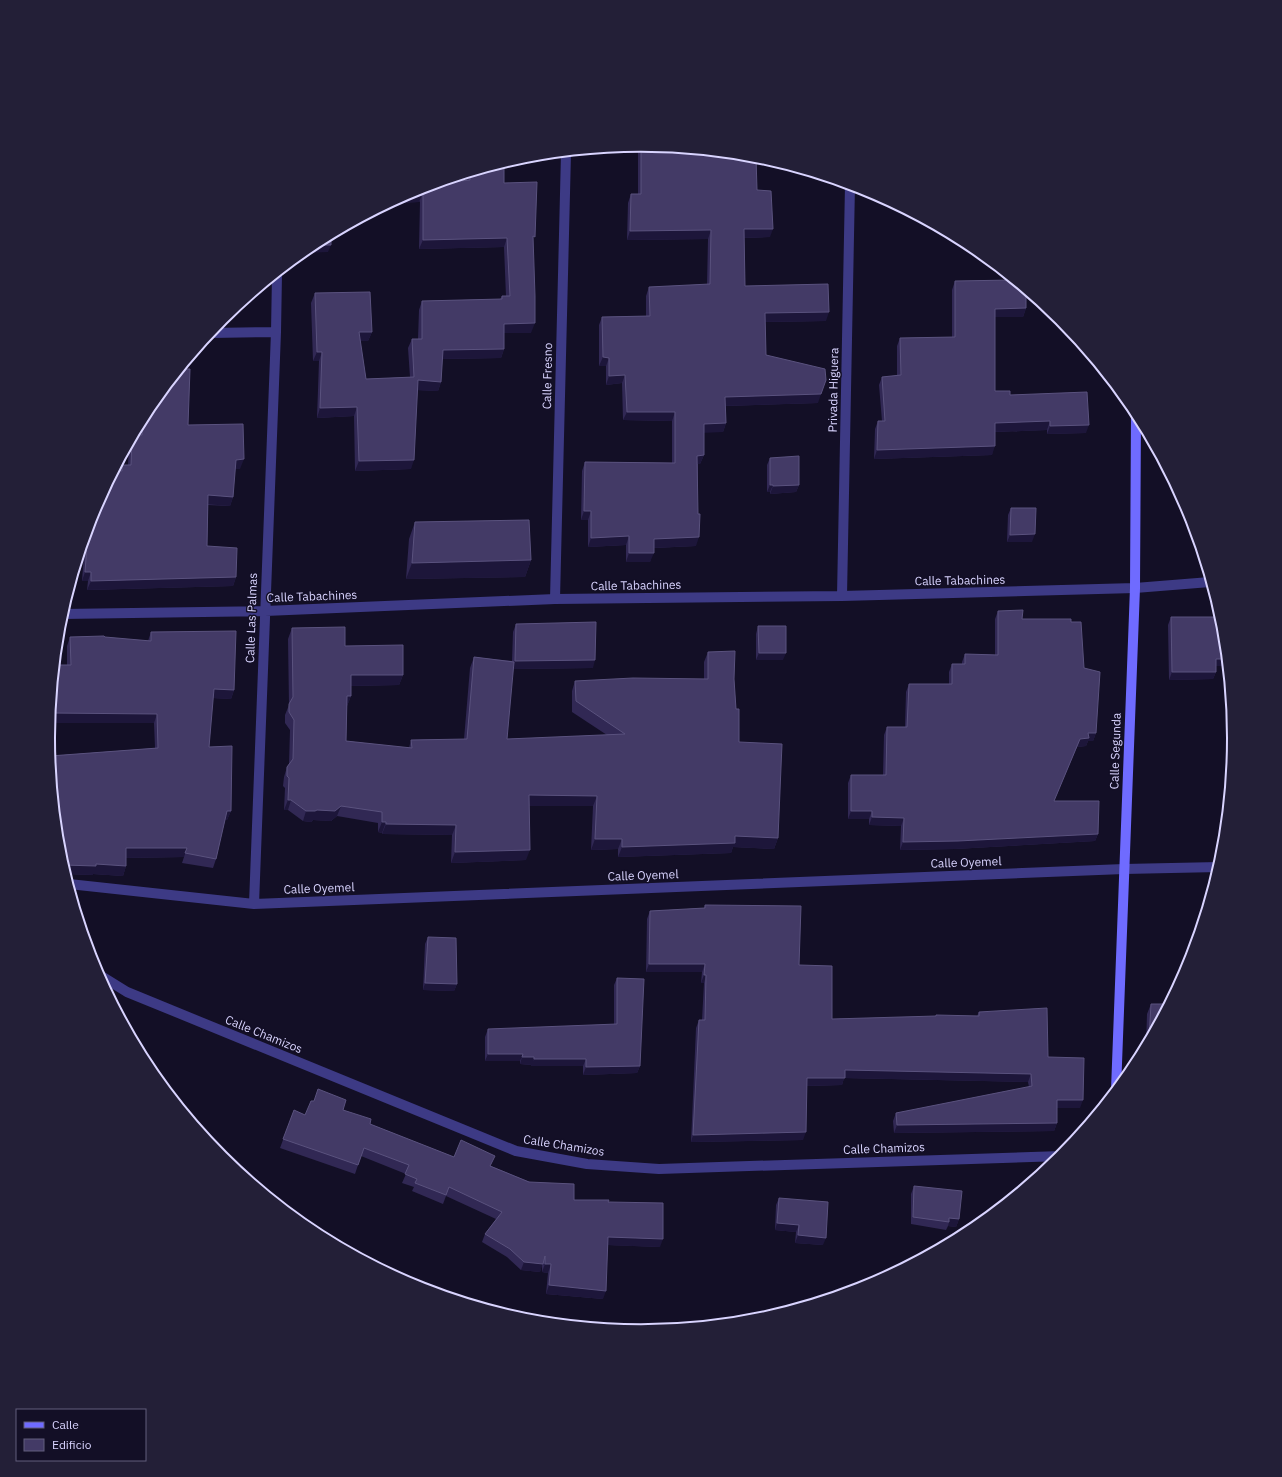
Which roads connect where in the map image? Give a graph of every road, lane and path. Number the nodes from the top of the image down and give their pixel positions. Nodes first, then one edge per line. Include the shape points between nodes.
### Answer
1 (566, 158) edge
2 (850, 192) edge
3 (277, 280) edge
4 (276, 332) junction
5 (218, 333) edge
6 (1136, 426) edge
7 (1206, 582) edge
8 (1135, 588) junction
9 (842, 596) junction
10 (555, 599) junction
11 (264, 611) junction
12 (68, 614) edge
13 (1213, 867) edge
14 (1124, 869) junction
15 (74, 885) edge
16 (254, 904) junction
17 (107, 980) edge
18 (1116, 1080) edge
19 (1051, 1156) edge

1 - 10 street, Calle Fresno
2 - 9 street, Privada Higuera
3 - 4 street, Calle Las Palmas
4 - 5 street
4 - 11 street, Calle Las Palmas
6 - 8 street, Calle Segunda
7 - 8 street, Calle Tabachines
8 - 9 street, Calle Tabachines
8 - 14 street, Calle Segunda
9 - 10 street, Calle Tabachines
10 - 11 street, Calle Tabachines
11 - 12 street, Calle Tabachines
11 - 16 street, Calle Las Palmas
13 - 14 street, Calle Oyemel
14 - 16 street, Calle Oyemel
14 - 18 street, Calle Segunda
15 - 16 street, Calle Oyemel
17 - 19 street, Calle Chamizos via 126,992 516,1151 587,1164 659,1169

